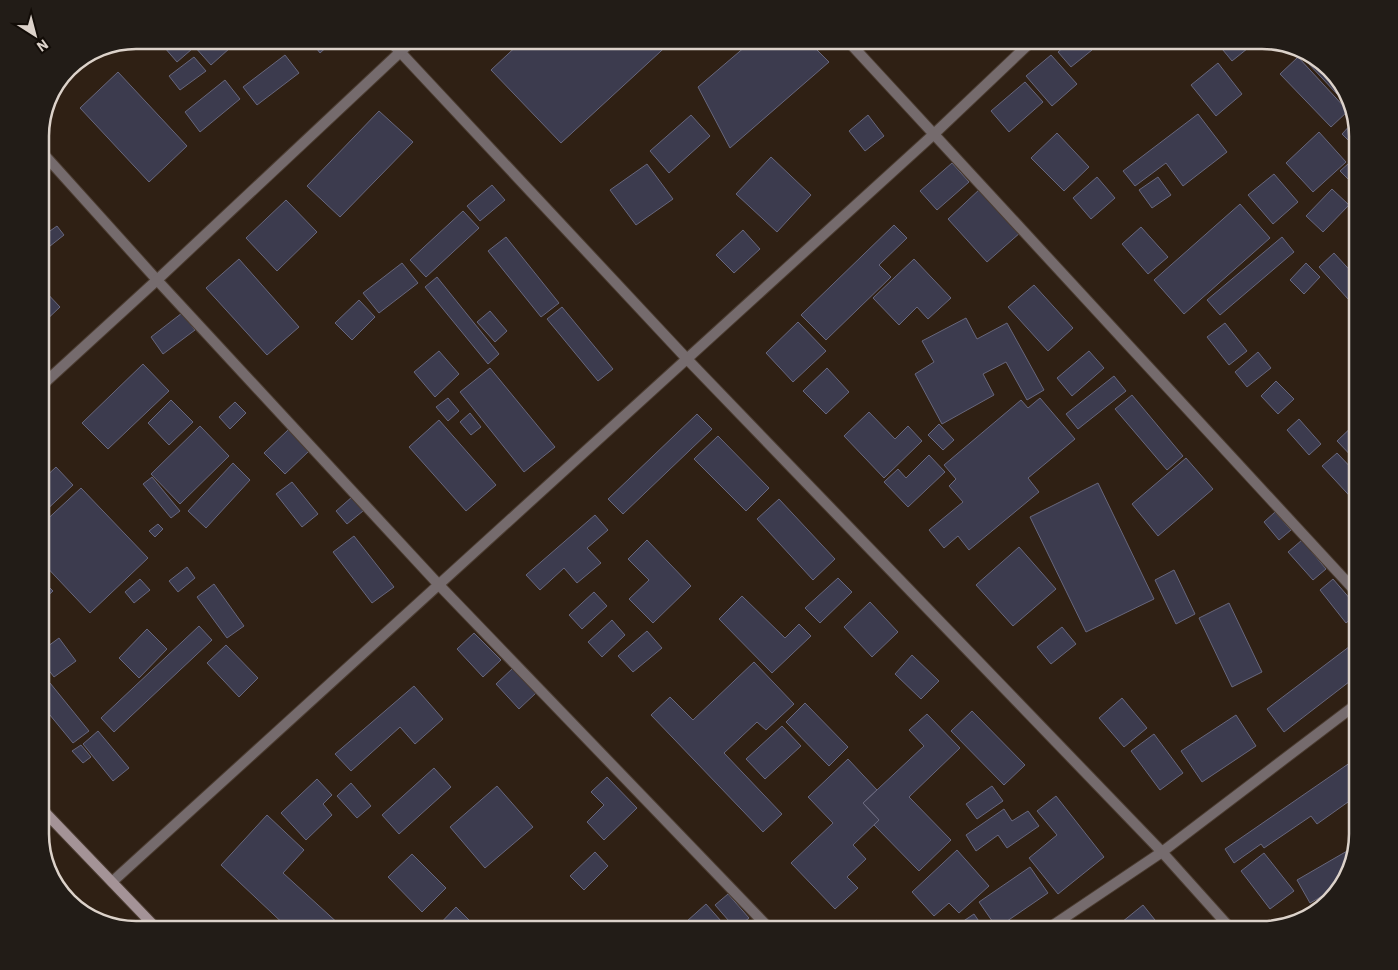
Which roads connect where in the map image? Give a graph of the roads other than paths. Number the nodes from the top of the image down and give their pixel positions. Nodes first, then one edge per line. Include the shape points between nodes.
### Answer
1 (398, 49) edge
2 (404, 49) edge
3 (855, 49) edge
4 (1024, 49) edge
5 (401, 52) junction
6 (934, 134) junction
7 (49, 160) edge
8 (157, 280) junction
9 (687, 359) junction
10 (49, 379) edge
11 (1349, 584) edge
12 (439, 585) junction
13 (1349, 710) edge
14 (49, 816) edge
15 (1162, 852) junction
16 (112, 882) junction
17 (149, 921) edge
18 (762, 921) edge
19 (1059, 921) edge
20 (1224, 921) edge

1 - 5 street
2 - 5 street
3 - 6 street
4 - 6 street
5 - 8 street
5 - 9 street
6 - 9 street
6 - 11 street
7 - 8 street
8 - 10 street
8 - 12 street
9 - 12 street
9 - 15 street
12 - 16 street
12 - 18 street
13 - 15 street
14 - 16 main road
15 - 19 street
15 - 20 street
16 - 17 main road

